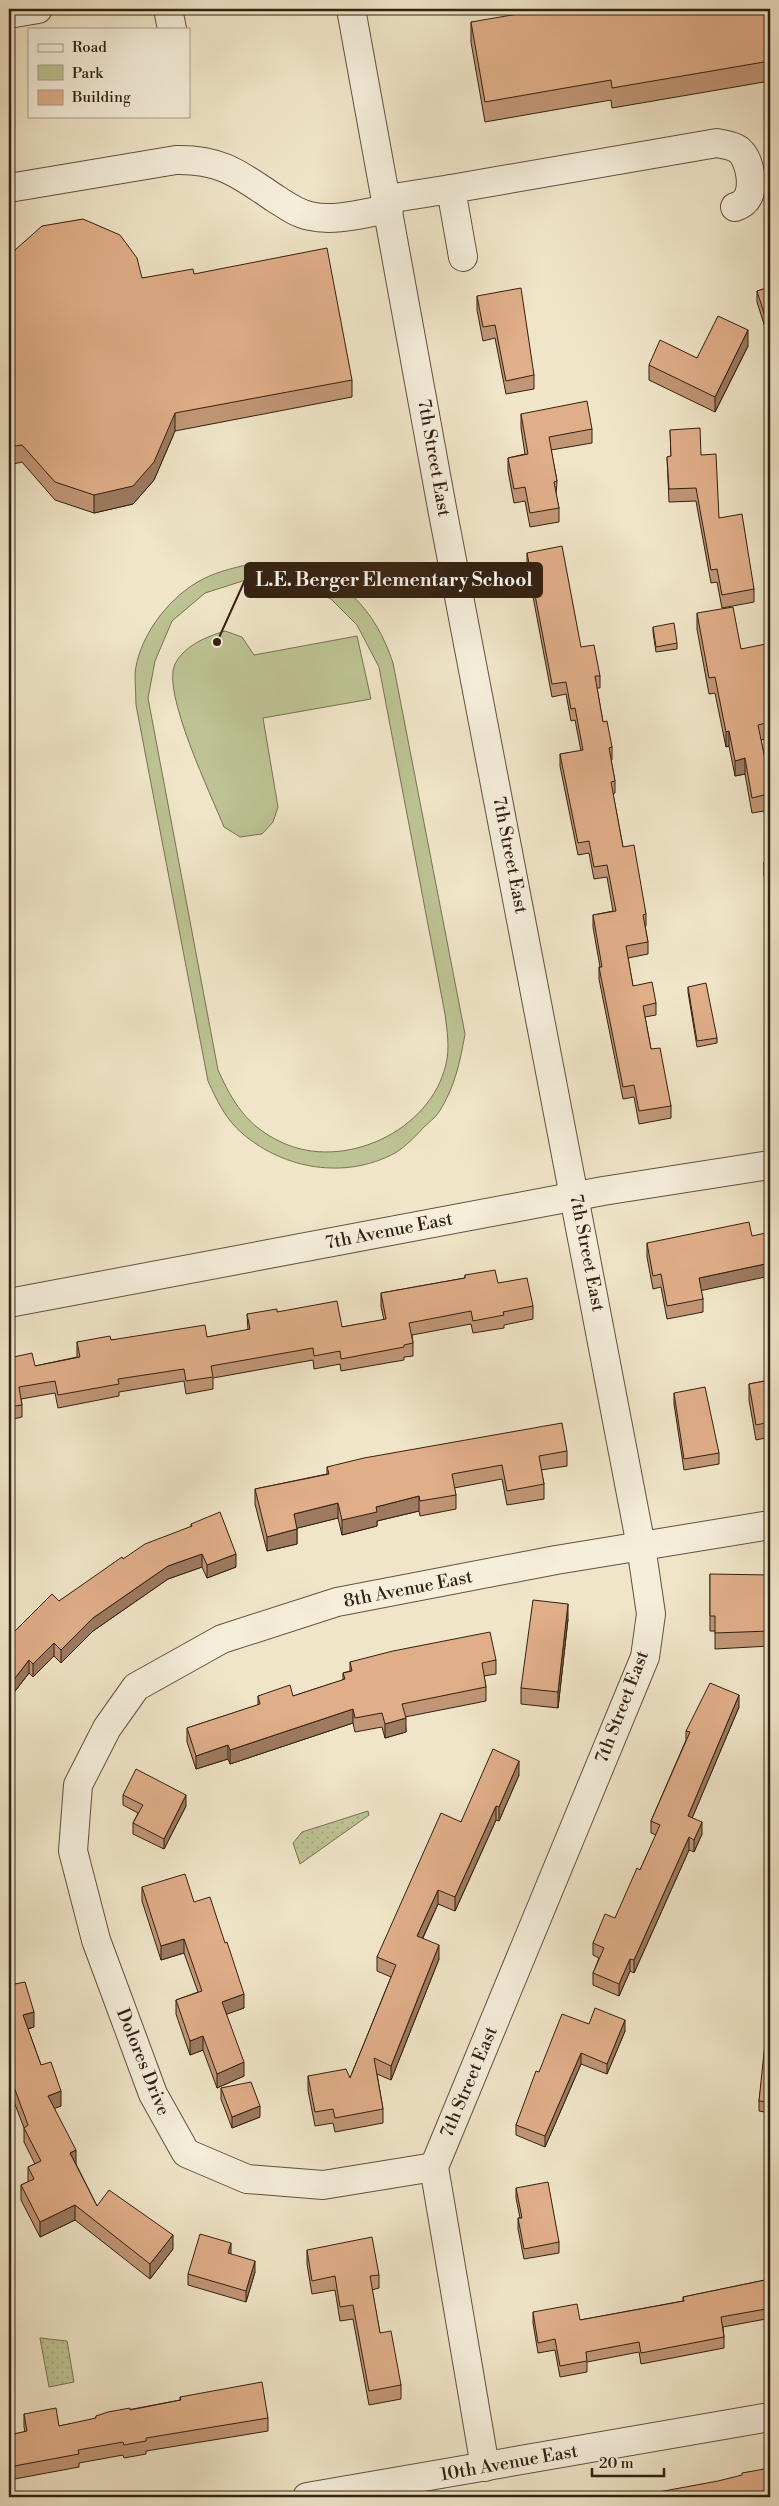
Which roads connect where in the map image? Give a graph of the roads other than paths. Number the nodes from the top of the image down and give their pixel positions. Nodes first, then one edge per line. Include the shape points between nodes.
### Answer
1 (38, 9) edge
2 (168, 9) edge
3 (351, 9) edge
4 (9, 14) edge
5 (172, 28) edge
6 (9, 188) edge
7 (451, 189) junction
8 (388, 204) junction
9 (736, 207) dead end
10 (463, 257) dead end
11 (770, 1165) edge
12 (576, 1196) junction
13 (9, 1303) edge
14 (770, 1525) edge
15 (641, 1546) junction
16 (95, 1752) joint
17 (434, 2167) junction
18 (770, 2417) edge
19 (485, 2467) junction
20 (307, 2497) edge

1 - 4 street
2 - 5 street
3 - 8 street, 7th Street East
6 - 8 street via 191,160 210,162 234,171 297,212 310,216 328,218
7 - 8 street
7 - 9 street via 717,144 732,146 746,159 751,180 750,193 746,201
7 - 10 street
8 - 12 street, 7th Street East via 442,508
11 - 12 street, 7th Avenue East
12 - 13 street, 7th Avenue East
12 - 15 street, 7th Street East
14 - 15 street, 8th Avenue East
15 - 16 street, 8th Avenue East via 337,1602 222,1640 136,1687 107,1728
15 - 17 street, 7th Street East via 651,1614 645,1657
16 - 17 street, Dolores Drive via 78,1785 73,1850 96,1940 152,2094 186,2153 247,2179 323,2185
17 - 19 street
18 - 19 street, 10th Avenue East
19 - 20 street, 10th Avenue East

